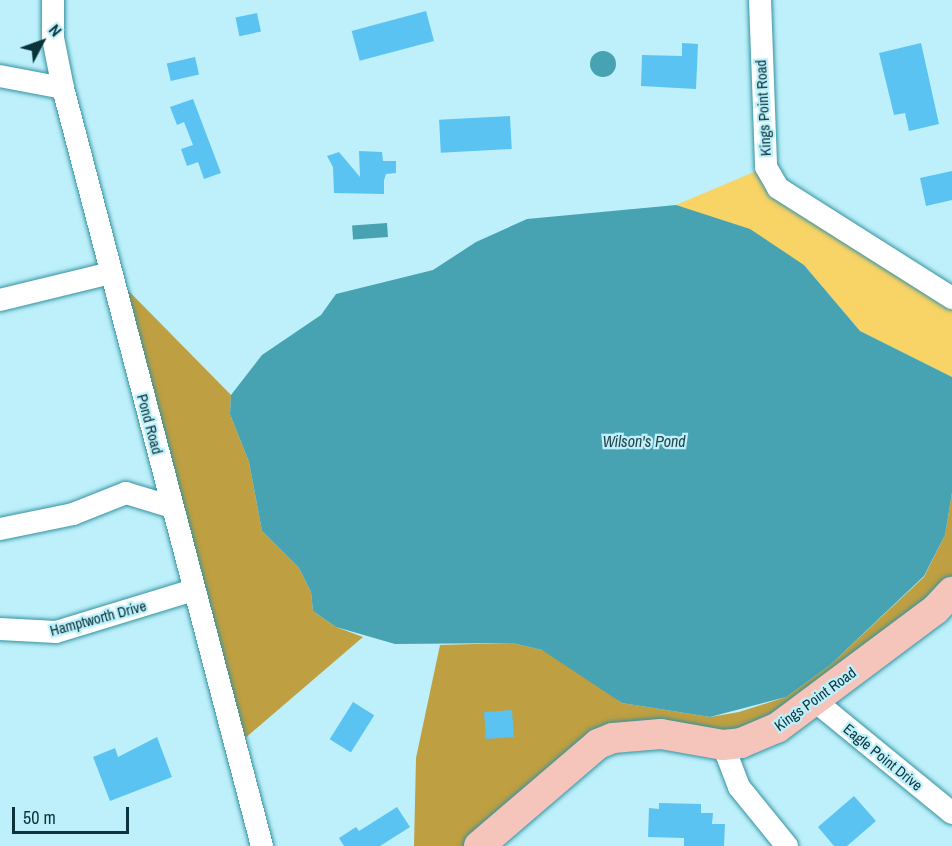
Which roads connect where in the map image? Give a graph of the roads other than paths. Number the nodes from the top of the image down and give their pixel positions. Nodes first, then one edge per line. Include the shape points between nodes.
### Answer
1 (52, 0) edge
2 (759, 0) edge
3 (0, 76) edge
4 (63, 88) junction
5 (111, 273) junction
6 (952, 298) edge
7 (0, 300) edge
8 (172, 507) junction
9 (0, 529) edge
10 (193, 590) junction
11 (952, 592) edge
12 (0, 629) edge
13 (815, 701) junction
14 (723, 746) junction
15 (952, 813) edge
16 (262, 846) edge
17 (479, 846) edge
18 (787, 846) edge

1 - 4 street, Pond Road via 53,38
2 - 6 street, Kings Point Road via 766,167 778,188
3 - 4 street
4 - 5 street, Pond Road
5 - 7 street
5 - 8 street, Pond Road
8 - 9 street via 126,493 73,514
8 - 10 street, Pond Road
10 - 12 street, Hamptworth Drive via 56,632
10 - 16 street, Pond Road
11 - 13 main road, Kings Point Road via 935,610
13 - 14 main road, Kings Point Road via 777,728
13 - 15 street, Eagle Point Drive
14 - 17 main road, Kings Point Road via 661,734 613,738 598,744
14 - 18 street via 739,787

